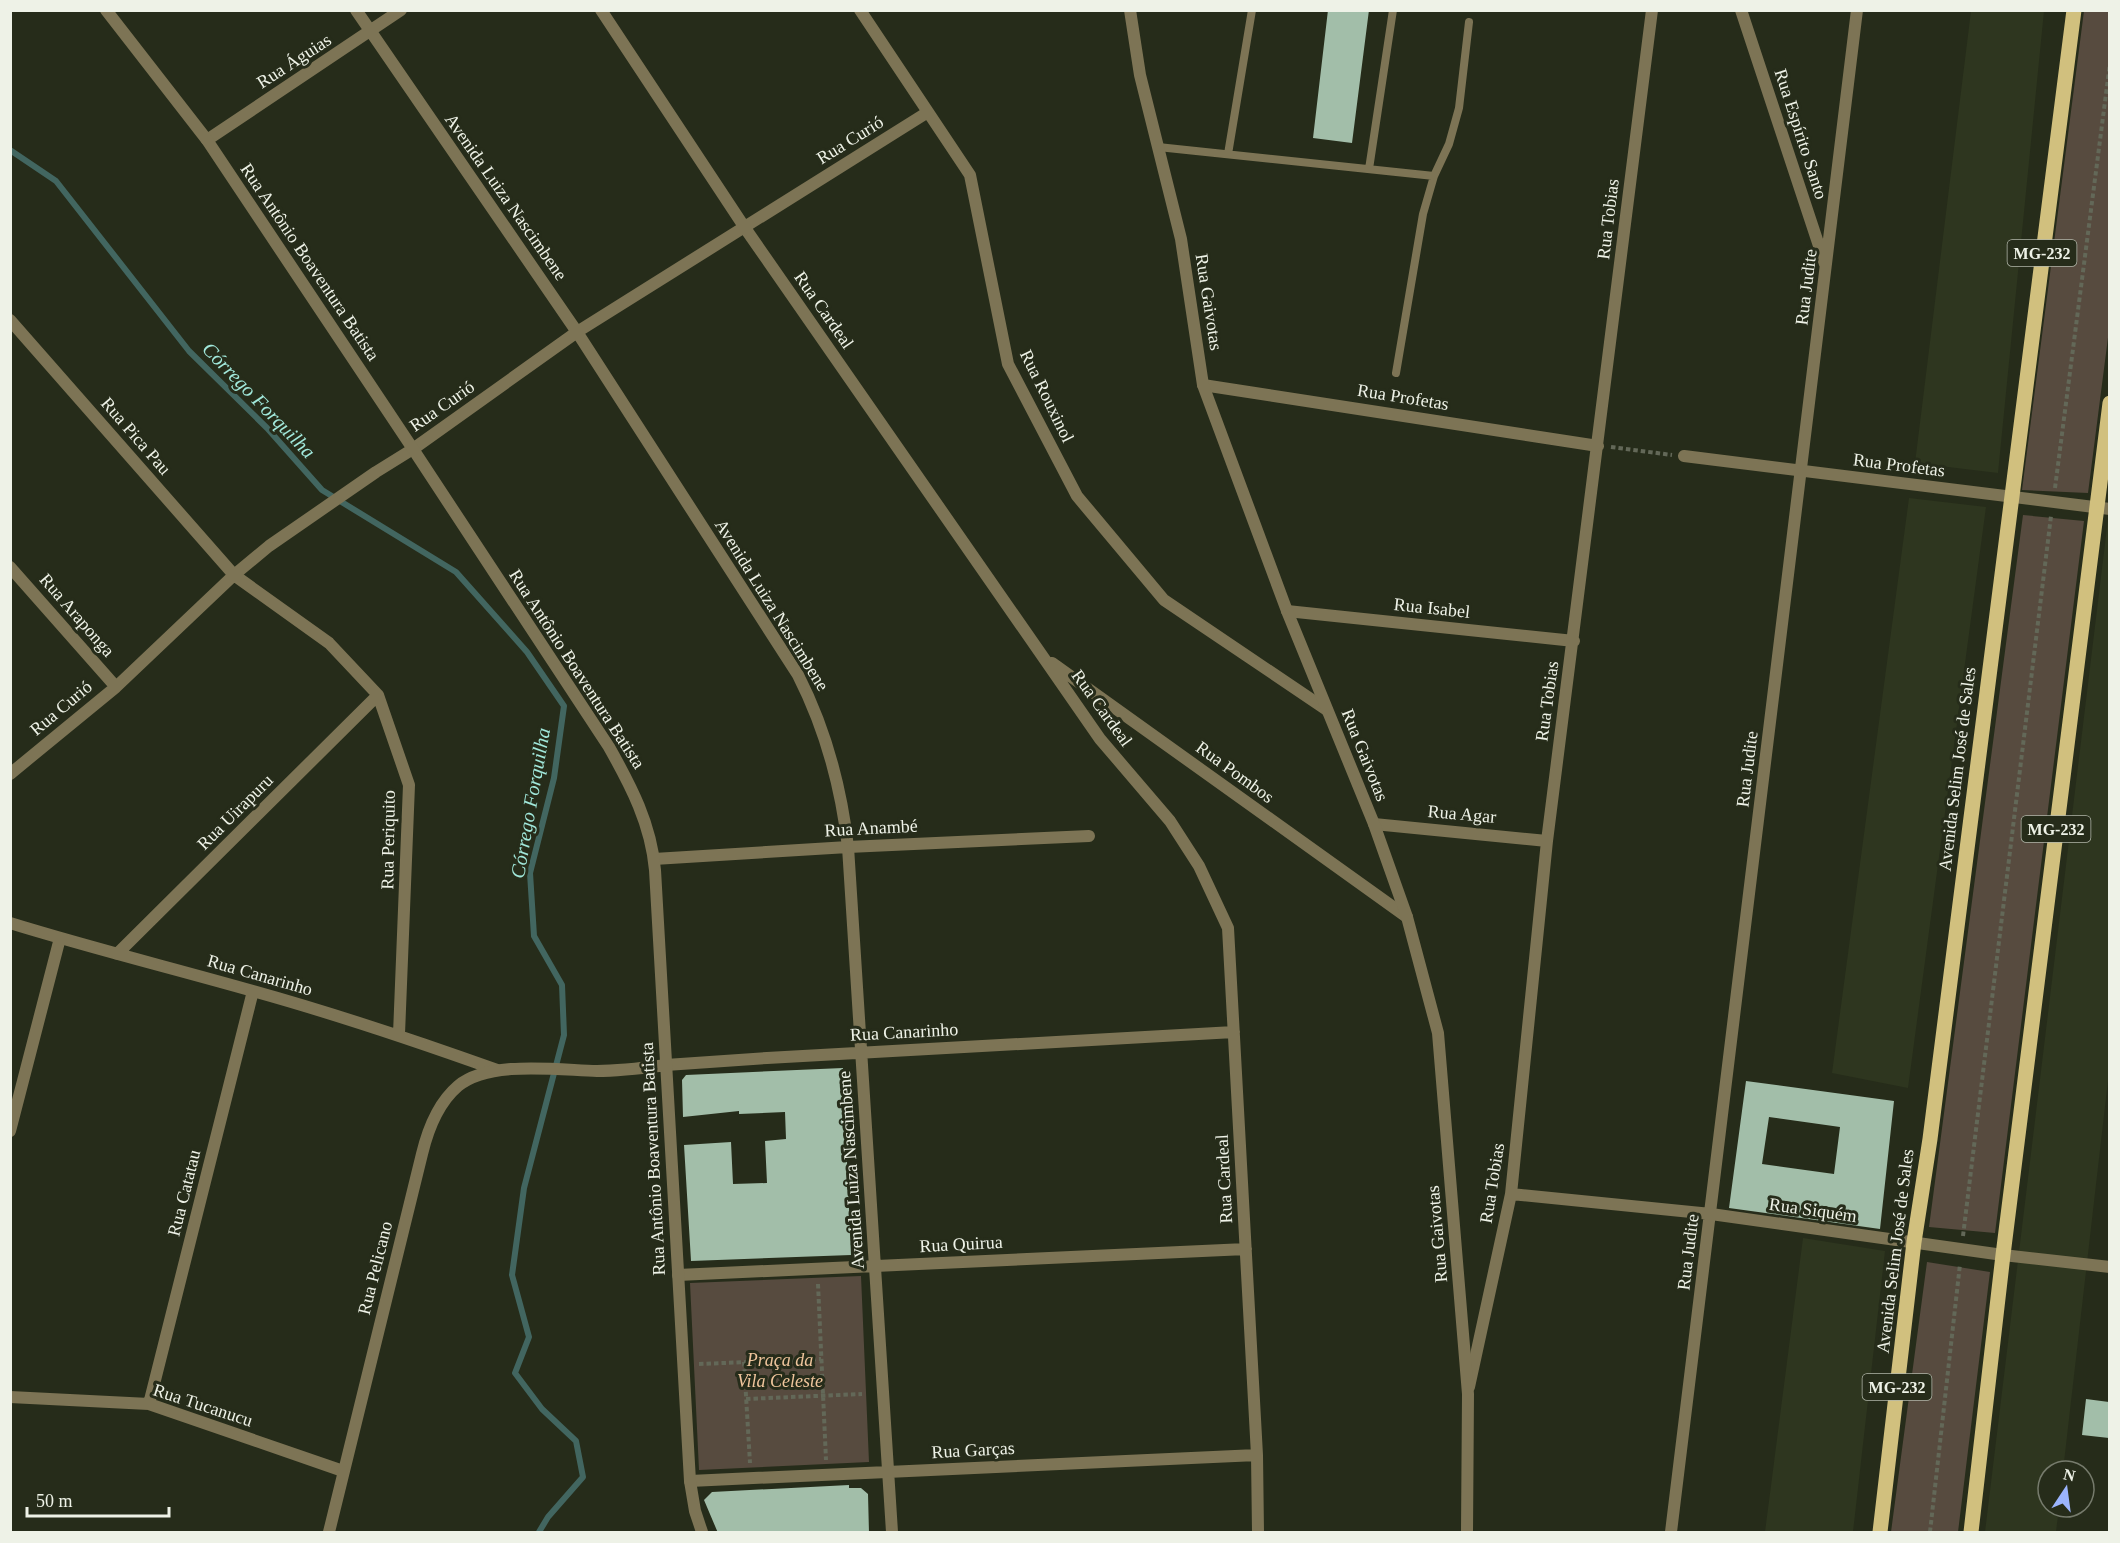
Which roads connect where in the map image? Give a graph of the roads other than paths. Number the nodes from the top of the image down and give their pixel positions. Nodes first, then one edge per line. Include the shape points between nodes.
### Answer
1 (106, 10) edge
2 (356, 10) edge
3 (400, 10) edge
4 (601, 10) edge
5 (860, 10) edge
6 (1130, 10) edge
7 (1252, 10) edge
8 (1393, 10) edge
9 (1652, 10) edge
10 (1741, 10) edge
11 (1857, 10) edge
12 (2074, 10) edge
13 (1468, 22) dead end
14 (370, 32) junction
15 (928, 112) junction
16 (207, 140) junction
17 (1158, 147) junction
18 (1228, 154) junction
19 (1369, 169) junction
20 (1434, 176) junction
21 (745, 228) junction
22 (1826, 268) junction
23 (10, 320) edge
24 (577, 333) junction
25 (1396, 373) dead end
26 (1203, 385) junction
27 (2109, 403) edge
28 (1598, 446) junction
29 (413, 449) junction
30 (1684, 456) road end
31 (1802, 472) junction
32 (2011, 496) junction
33 (2103, 508) edge
34 (10, 567) edge
35 (234, 575) junction
36 (1287, 611) junction
37 (1574, 641) junction
38 (1043, 656) junction
39 (116, 687) junction
40 (378, 695) junction
41 (1327, 710) junction
42 (10, 774) edge
43 (1374, 824) junction
44 (1089, 836) dead end
45 (1547, 841) junction
46 (848, 847) junction
47 (654, 859) junction
48 (1407, 917) junction
49 (10, 923) edge
50 (60, 938) junction
51 (117, 954) junction
52 (253, 991) junction
53 (1234, 1032) junction
54 (399, 1035) junction
55 (862, 1052) junction
56 (666, 1065) junction
57 (497, 1070) junction
58 (523, 1070) joint
59 (10, 1131) edge
60 (1511, 1194) junction
61 (1711, 1214) junction
62 (1914, 1242) junction
63 (1246, 1249) junction
64 (2003, 1255) junction
65 (875, 1266) junction
66 (2109, 1267) edge
67 (678, 1275) junction
68 (1467, 1394) junction
69 (10, 1397) edge
70 (149, 1404) junction
71 (1257, 1455) junction
72 (343, 1471) junction
73 (888, 1472) junction
74 (690, 1482) junction
75 (329, 1533) edge
76 (702, 1533) edge
77 (892, 1533) edge
78 (1258, 1533) edge
79 (1467, 1533) edge
80 (1671, 1533) edge
81 (1880, 1533) edge
82 (1971, 1533) edge

1 - 16 street, Rua Antônio Boaventura Batista
2 - 14 street, Avenida Luiza Nascimbene
3 - 14 street, Rua Águias
4 - 21 street, Rua Cardeal
5 - 15 street, Rua Rouxinol
6 - 17 street, Rua Gaivotas via 1140,75
7 - 18 lane
8 - 19 lane
9 - 28 street, Rua Tobias
10 - 22 street, Rua Espírito Santo
11 - 22 street, Rua Judite
12 - 32 main road, Avenida Selim José de Sales / MG-232
13 - 20 lane via 1459,108 1449,144
14 - 16 street, Rua Águias
14 - 24 street, Avenida Luiza Nascimbene
15 - 21 street, Rua Curió
15 - 41 street, Rua Rouxinol via 970,175 1008,364 1077,496 1164,600
16 - 29 street, Rua Antônio Boaventura Batista
17 - 18 lane
17 - 26 street, Rua Gaivotas via 1181,238
18 - 19 lane
19 - 20 lane
20 - 25 lane via 1423,214
21 - 24 street, Rua Curió
21 - 38 street, Rua Cardeal
22 - 31 street, Rua Judite
23 - 35 street, Rua Pica Pau
24 - 29 street, Rua Curió
24 - 46 street, Avenida Luiza Nascimbene via 798,675 821,723 832,758
26 - 28 street, Rua Profetas
26 - 36 street, Rua Gaivotas
27 - 33 main road, MG-232
28 - 37 street, Rua Tobias
29 - 35 street, Rua Curió via 269,546
29 - 47 street, Rua Antônio Boaventura Batista via 609,747 644,818
30 - 31 street, Rua Profetas
31 - 32 street, Rua Profetas
31 - 61 street, Rua Judite
32 - 33 street, Rua Profetas
32 - 62 main road, Avenida Selim José de Sales / MG-232
33 - 64 main road, MG-232
34 - 39 street, Rua Araponga
35 - 39 street, Rua Curió
35 - 40 street, Rua Periquito via 329,643
36 - 37 street, Rua Isabel
36 - 41 street, Rua Gaivotas
37 - 45 street, Rua Tobias
38 - 48 street, Rua Pombos
38 - 53 street, Rua Cardeal via 1100,739 1170,821 1199,866 1228,927
39 - 42 street, Rua Curió
40 - 51 street, Rua Uirapuru
40 - 54 street, Rua Periquito via 409,785
41 - 43 street, Rua Gaivotas
43 - 45 street, Rua Agar
43 - 48 street, Rua Gaivotas
44 - 46 street, Rua Anambé
45 - 60 street, Rua Tobias
46 - 47 street, Rua Anambé
46 - 55 street, Avenida Luiza Nascimbene
47 - 56 street, Rua Antônio Boaventura Batista
48 - 68 street, Rua Gaivotas via 1438,1033
49 - 50 street, Rua Canarinho
50 - 51 street, Rua Canarinho
50 - 59 street
51 - 52 street, Rua Canarinho
52 - 54 street, Rua Canarinho
52 - 70 street, Rua Catatau
53 - 55 street, Rua Canarinho
53 - 63 street, Rua Cardeal
54 - 57 street, Rua Canarinho
55 - 56 street, Rua Canarinho
55 - 65 street, Avenida Luiza Nascimbene
56 - 58 street, Rua Canarinho via 621,1070
56 - 67 street, Rua Antônio Boaventura Batista
57 - 58 street, Rua Pelicano
57 - 72 street, Rua Pelicano via 458,1085 427,1133
60 - 61 street, Rua Siquém
60 - 68 street, Rua Tobias
61 - 62 street, Rua Siquém
61 - 80 street, Rua Judite
62 - 64 street, Rua Siquém
62 - 81 main road, Avenida Selim José de Sales / MG-232
63 - 65 street, Rua Quirua
63 - 71 street, Rua Cardeal
64 - 66 street, Rua Siquém
64 - 82 main road, MG-232
65 - 67 street, Rua Quirua
65 - 73 street, Avenida Luiza Nascimbene
67 - 74 street, Rua Antônio Boaventura Batista
68 - 79 street, Rua Gaivotas
69 - 70 street, Rua Tucanucu
70 - 72 street, Rua Tucanucu
71 - 73 street, Rua Garças
71 - 78 street, Rua Cardeal
72 - 75 street, Rua Pelicano
73 - 74 street, Rua Garças
73 - 77 street, Avenida Luiza Nascimbene
74 - 76 street, Rua Antônio Boaventura Batista

